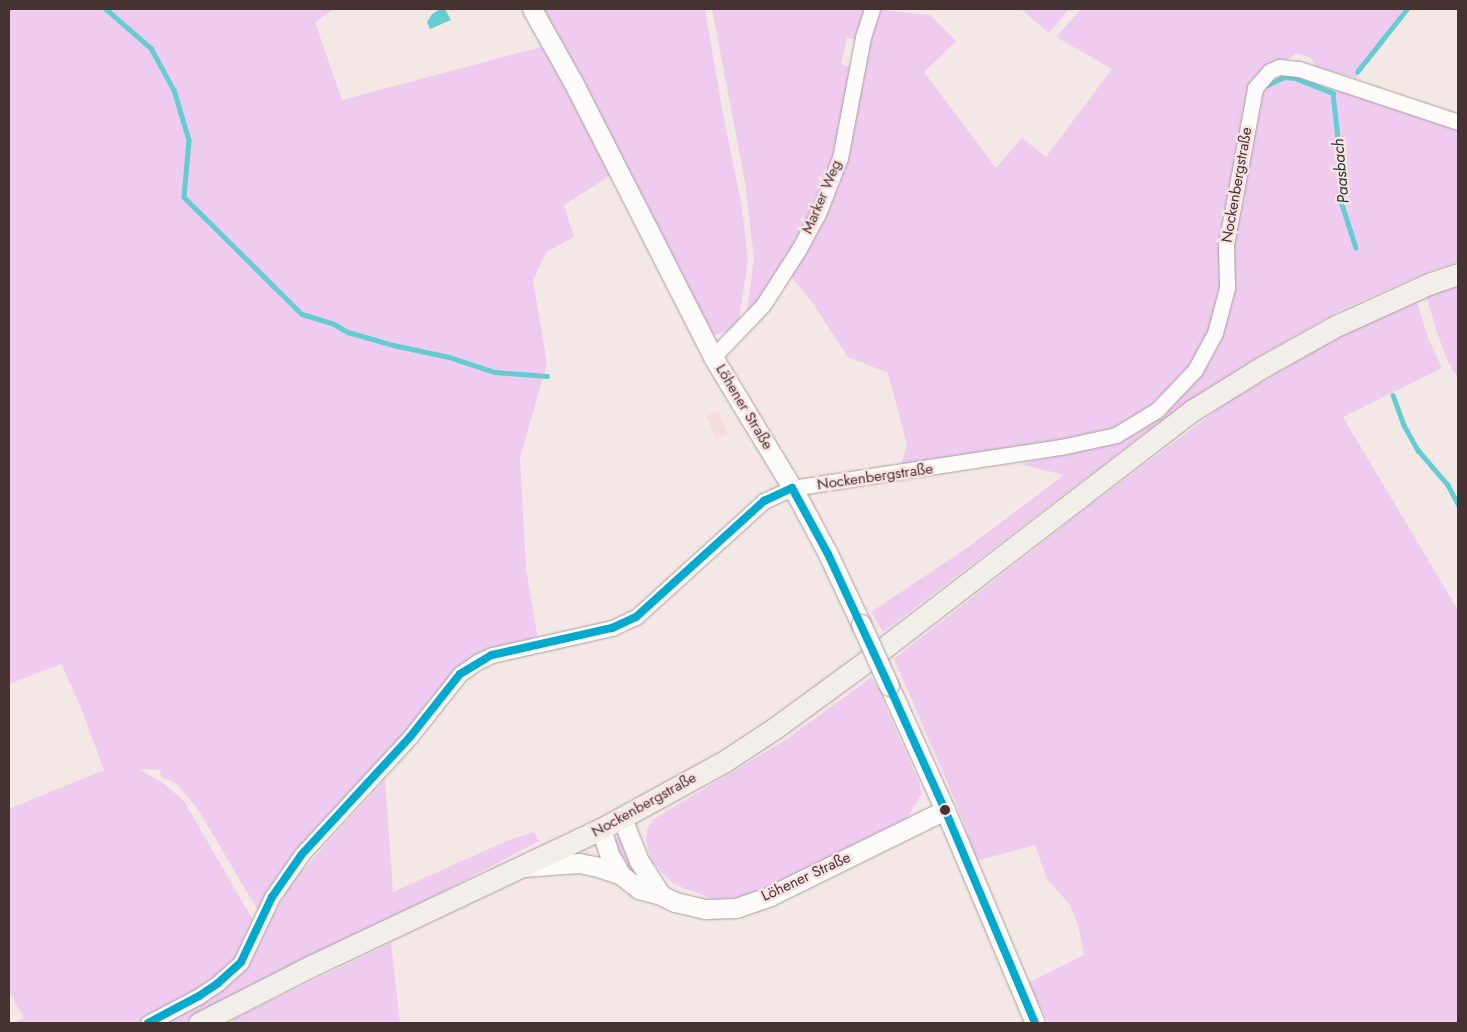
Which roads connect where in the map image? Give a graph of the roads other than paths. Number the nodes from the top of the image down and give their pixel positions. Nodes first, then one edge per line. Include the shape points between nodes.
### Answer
1 (532, 9) edge
2 (872, 9) edge
3 (1458, 122) edge
4 (1458, 274) edge
5 (713, 357) junction
6 (792, 488) junction
7 (945, 810) junction
8 (622, 818) junction
9 (601, 829) junction
10 (521, 867) junction
11 (621, 875) junction
12 (661, 894) junction
13 (148, 1023) edge
14 (199, 1023) edge
15 (1035, 1023) edge

1 - 5 street, Löhener Straße via 573,82
2 - 5 street, Marker Weg via 863,37 840,158 818,214 800,249 763,305
3 - 6 street, Nockenbergstraße via 1299,69 1279,67 1270,71 1255,88 1226,245 1227,288 1215,333 1195,370 1157,410 1116,435 1062,447
4 - 8 main road, Nockenbergstraße via 1430,283 1336,326 1193,410 775,728 724,761
5 - 6 street, Löhener Straße
6 - 7 street, Löhener Straße, bridge via 828,554
6 - 13 street, Nockenbergstraße via 764,501 636,616 612,628 492,655 460,674 410,737 292,868 272,897 241,962 205,992
7 - 12 street, Löhener Straße via 770,896 736,908 698,907 675,902
7 - 15 street, Löhener Straße
8 - 9 main road, Nockenbergstraße
8 - 12 street via 639,862
9 - 10 main road, Nockenbergstraße
9 - 11 street, Löhener Straße via 610,856
10 - 11 street, Löhener Straße via 579,863
10 - 14 main road, Nockenbergstraße
11 - 12 street, Löhener Straße via 638,888

